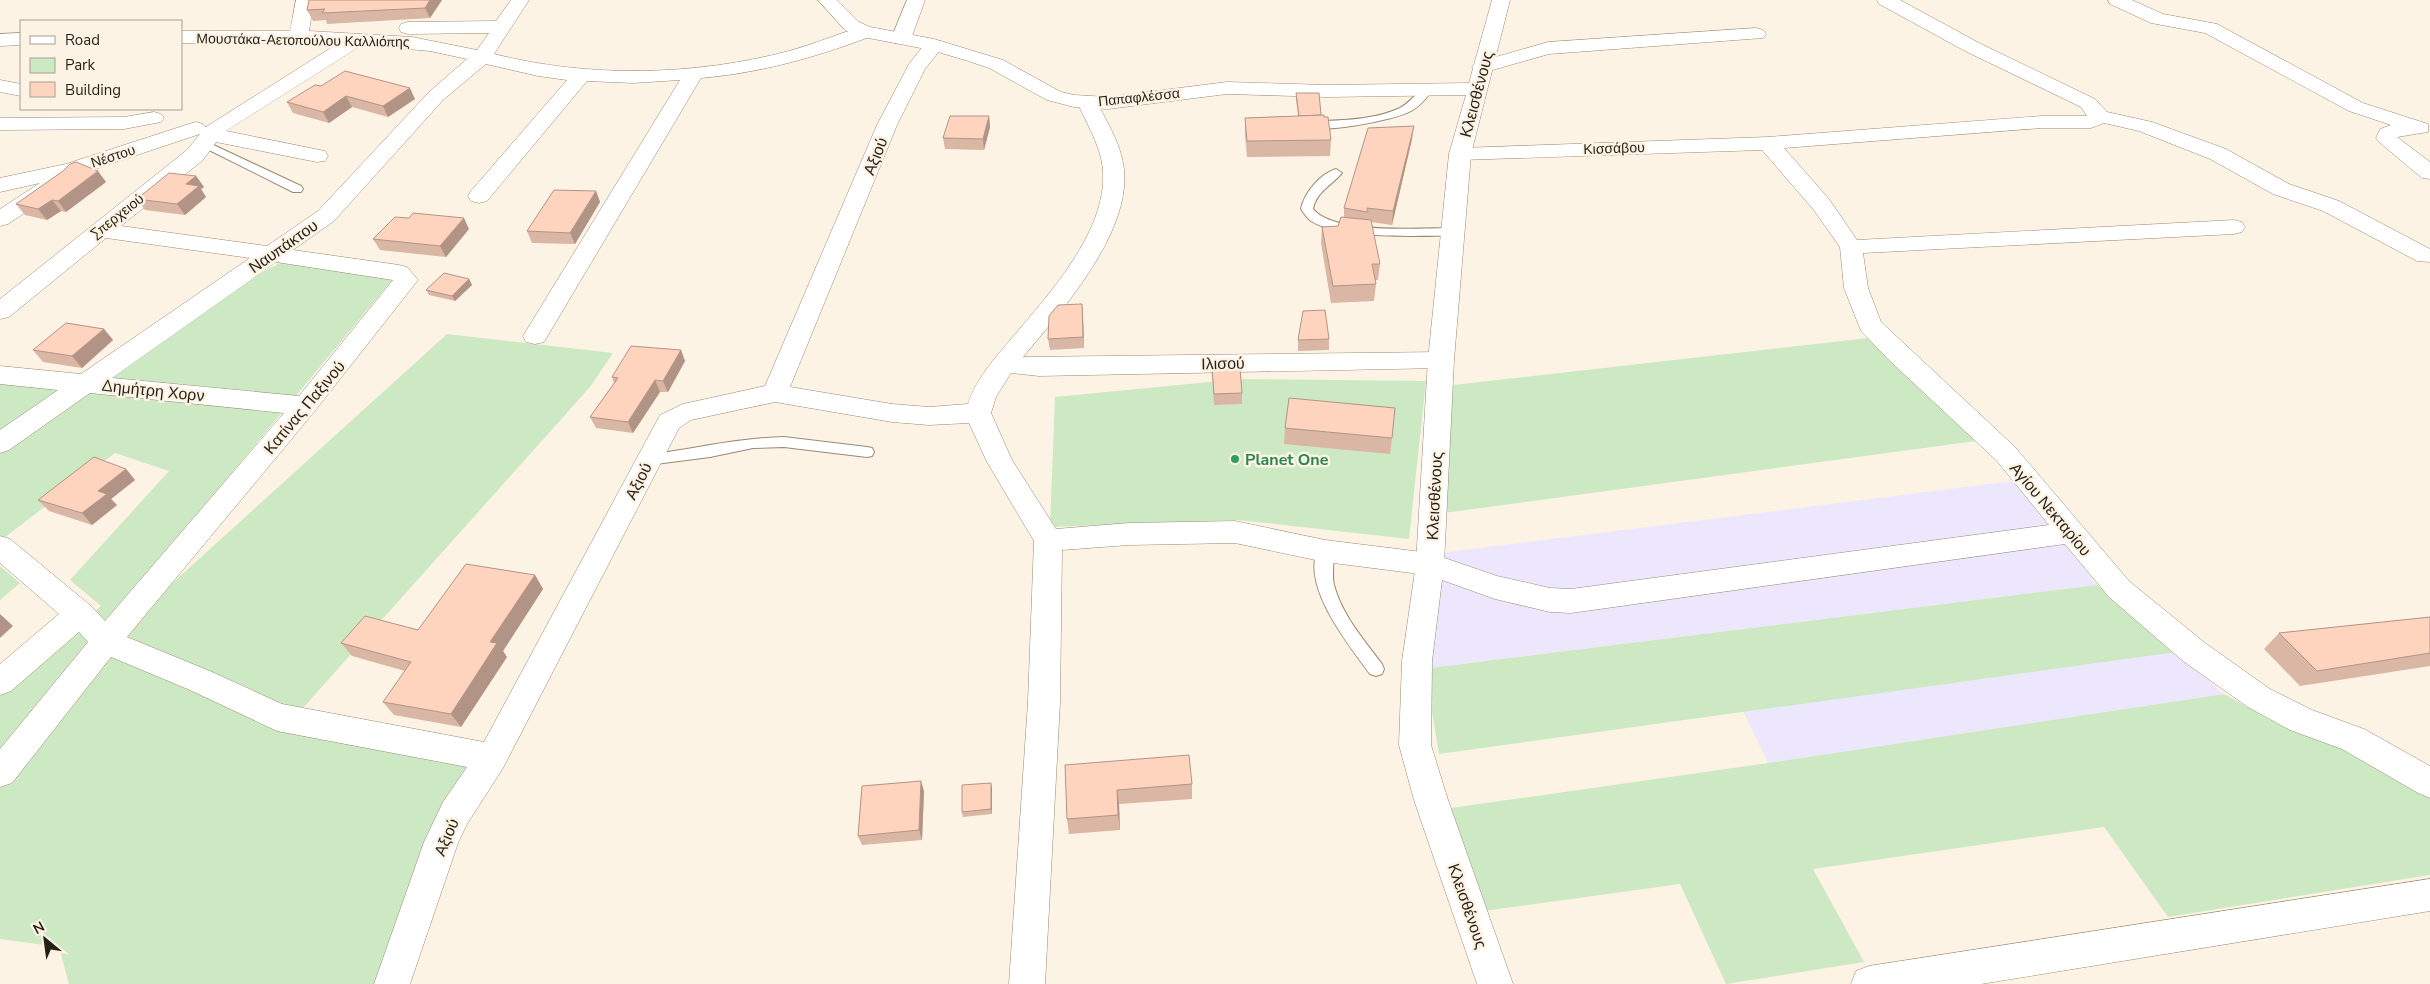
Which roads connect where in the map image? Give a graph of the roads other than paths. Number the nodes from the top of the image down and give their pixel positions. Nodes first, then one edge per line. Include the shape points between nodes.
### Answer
1 (305, 0) edge
2 (520, 0) edge
3 (827, 0) edge
4 (916, 0) edge
5 (1502, 0) edge
6 (1886, 0) edge
7 (2117, 0) edge
8 (501, 27) junction
9 (865, 32) junction
10 (1756, 34) dead end
11 (182, 37) edge
12 (331, 38) junction
13 (20, 39) edge
14 (358, 39) junction
15 (901, 39) junction
16 (0, 40) edge
17 (934, 45) junction
18 (285, 56) junction
19 (482, 57) junction
20 (582, 74) junction
21 (694, 74) junction
22 (1479, 78) junction
23 (0, 86) edge
24 (20, 90) edge
25 (1427, 90) junction
26 (1087, 102) junction
27 (119, 116) edge
28 (2098, 116) junction
29 (0, 124) edge
30 (1297, 126) edge
31 (2426, 128) edge
32 (206, 134) junction
33 (1768, 143) junction
34 (1460, 154) junction
35 (317, 156) dead end
36 (78, 167) junction
37 (1336, 173) dead end
38 (2430, 173) edge
39 (4, 184) edge
40 (297, 189) dead end
41 (478, 196) dead end
42 (0, 219) edge
43 (2234, 227) dead end
44 (100, 230) junction
45 (1453, 232) junction
46 (1851, 247) junction
47 (273, 254) junction
48 (2425, 256) dead end
49 (0, 311) edge
50 (535, 336) dead end
51 (1441, 360) junction
52 (1004, 364) junction
53 (0, 375) edge
54 (86, 384) junction
55 (775, 393) junction
56 (305, 406) junction
57 (978, 413) junction
58 (0, 442) edge
59 (867, 452) dead end
60 (648, 460) junction
61 (2069, 532) junction
62 (1048, 540) junction
63 (0, 547) edge
64 (1325, 551) junction
65 (1430, 564) junction
66 (80, 614) junction
67 (106, 641) junction
68 (1376, 669) dead end
69 (0, 682) edge
70 (492, 758) junction
71 (0, 773) edge
72 (2430, 783) edge
73 (2430, 895) edge
74 (392, 984) edge
75 (1027, 984) edge
76 (1496, 984) edge
77 (1869, 984) edge

1 - 18 street
2 - 8 street, Ναυπάκτου
3 - 9 street, Παπαφλέσσα via 852,26
4 - 15 street
5 - 22 street, Κλεισθένους
6 - 28 street via 1974,48 2088,103 2096,109
7 - 31 street via 2158,19 2210,28 2348,103
8 - 12 street via 363,30
8 - 19 street, Ναυπάκτου
9 - 15 street, Παπαφλέσσα
9 - 21 street, Μουστάκα-Αετοπούλου Καλλιόπης via 838,44
10 - 22 street, Παπαφλέσσα via 1553,47
11 - 18 street, Μουστάκα-Αετοπούλου Καλλιόπης
12 - 14 street, Μουστάκα-Αετοπούλου Καλλιόπης
12 - 18 street, Μουστάκα-Αετοπούλου Καλλιόπης
13 - 16 street
14 - 18 street, Σπερχειού
14 - 19 street, Μουστάκα-Αετοπούλου Καλλιόπης via 433,45
15 - 17 street, Παπαφλέσσα
17 - 26 street, Παπαφλέσσα via 996,64 1054,96
17 - 55 street, Αξιού via 916,68 887,125
18 - 32 street, Σπερχειού
19 - 20 street, Μουστάκα-Αετοπούλου Καλλιόπης via 537,70
19 - 47 street, Ναυπάκτου via 436,96 326,216
20 - 21 street, Μουστάκα-Αετοπούλου Καλλιόπης via 653,77
20 - 41 street
21 - 50 street
22 - 25 street, Παπαφλέσσα
22 - 34 street, Κλεισθένους
23 - 24 street
25 - 26 street, Παπαφλέσσα via 1227,88 1122,102
25 - 30 lane via 1414,104 1386,116 1364,121
26 - 52 street via 1112,159 1113,190 1107,217 1093,247 1053,305
27 - 29 street
27 - 32 street via 154,118
27 - 36 street
28 - 33 street, Κισσάβου via 2091,122 2042,122
28 - 48 street via 2145,126 2218,154 2281,189 2330,206
31 - 38 street via 2396,130 2387,133 2386,138
32 - 35 street
32 - 36 street, Νέστου
32 - 40 lane
32 - 44 street, Σπερχειού via 195,156
33 - 34 street, Κισσάβου
33 - 46 street, Αγίου Νεκταρίου via 1821,204
34 - 45 street, Κλεισθένους
36 - 39 street, Νέστου
36 - 42 street
37 - 45 lane via 1316,189 1308,203 1308,209 1315,218 1333,225 1360,228
43 - 46 street
44 - 47 street, Κατίνας Παξινού
44 - 49 street, Σπερχειού
45 - 51 street, Κλεισθένους
46 - 61 street, Αγίου Νεκταρίου via 1856,288 1870,325 2006,454
47 - 54 street, Ναυπάκτου
47 - 56 street, Κατίνας Παξινού via 399,272 406,280
51 - 52 street, Ιλισού via 1039,367
51 - 65 street, Κλεισθένους
52 - 57 street via 983,396
53 - 54 street, Δημήτρη Χορν
54 - 56 street, Δημήτρη Χορν
54 - 58 street, Ναυπάκτου
55 - 57 street via 892,414
55 - 60 street, Αξιού via 683,413 669,422
56 - 67 street, Κατίνας Παξινού
57 - 62 street via 1000,462
59 - 60 lane via 784,442 753,443
60 - 70 street, Αξιού
61 - 65 street via 1571,600 1550,600 1495,587
61 - 72 street, Αγίου Νεκταρίου via 2119,589 2194,652 2259,698 2301,720 2353,738
62 - 64 street via 1216,531
62 - 75 street via 1044,702
63 - 66 street
64 - 65 street
64 - 68 lane via 1322,564 1336,612
65 - 76 street, Κλεισθένους via 1416,661 1415,745
66 - 67 street
66 - 69 street
67 - 70 street via 277,717
67 - 71 street, Κατίνας Παξινού
70 - 74 street, Αξιού via 455,813 441,842
73 - 77 street

